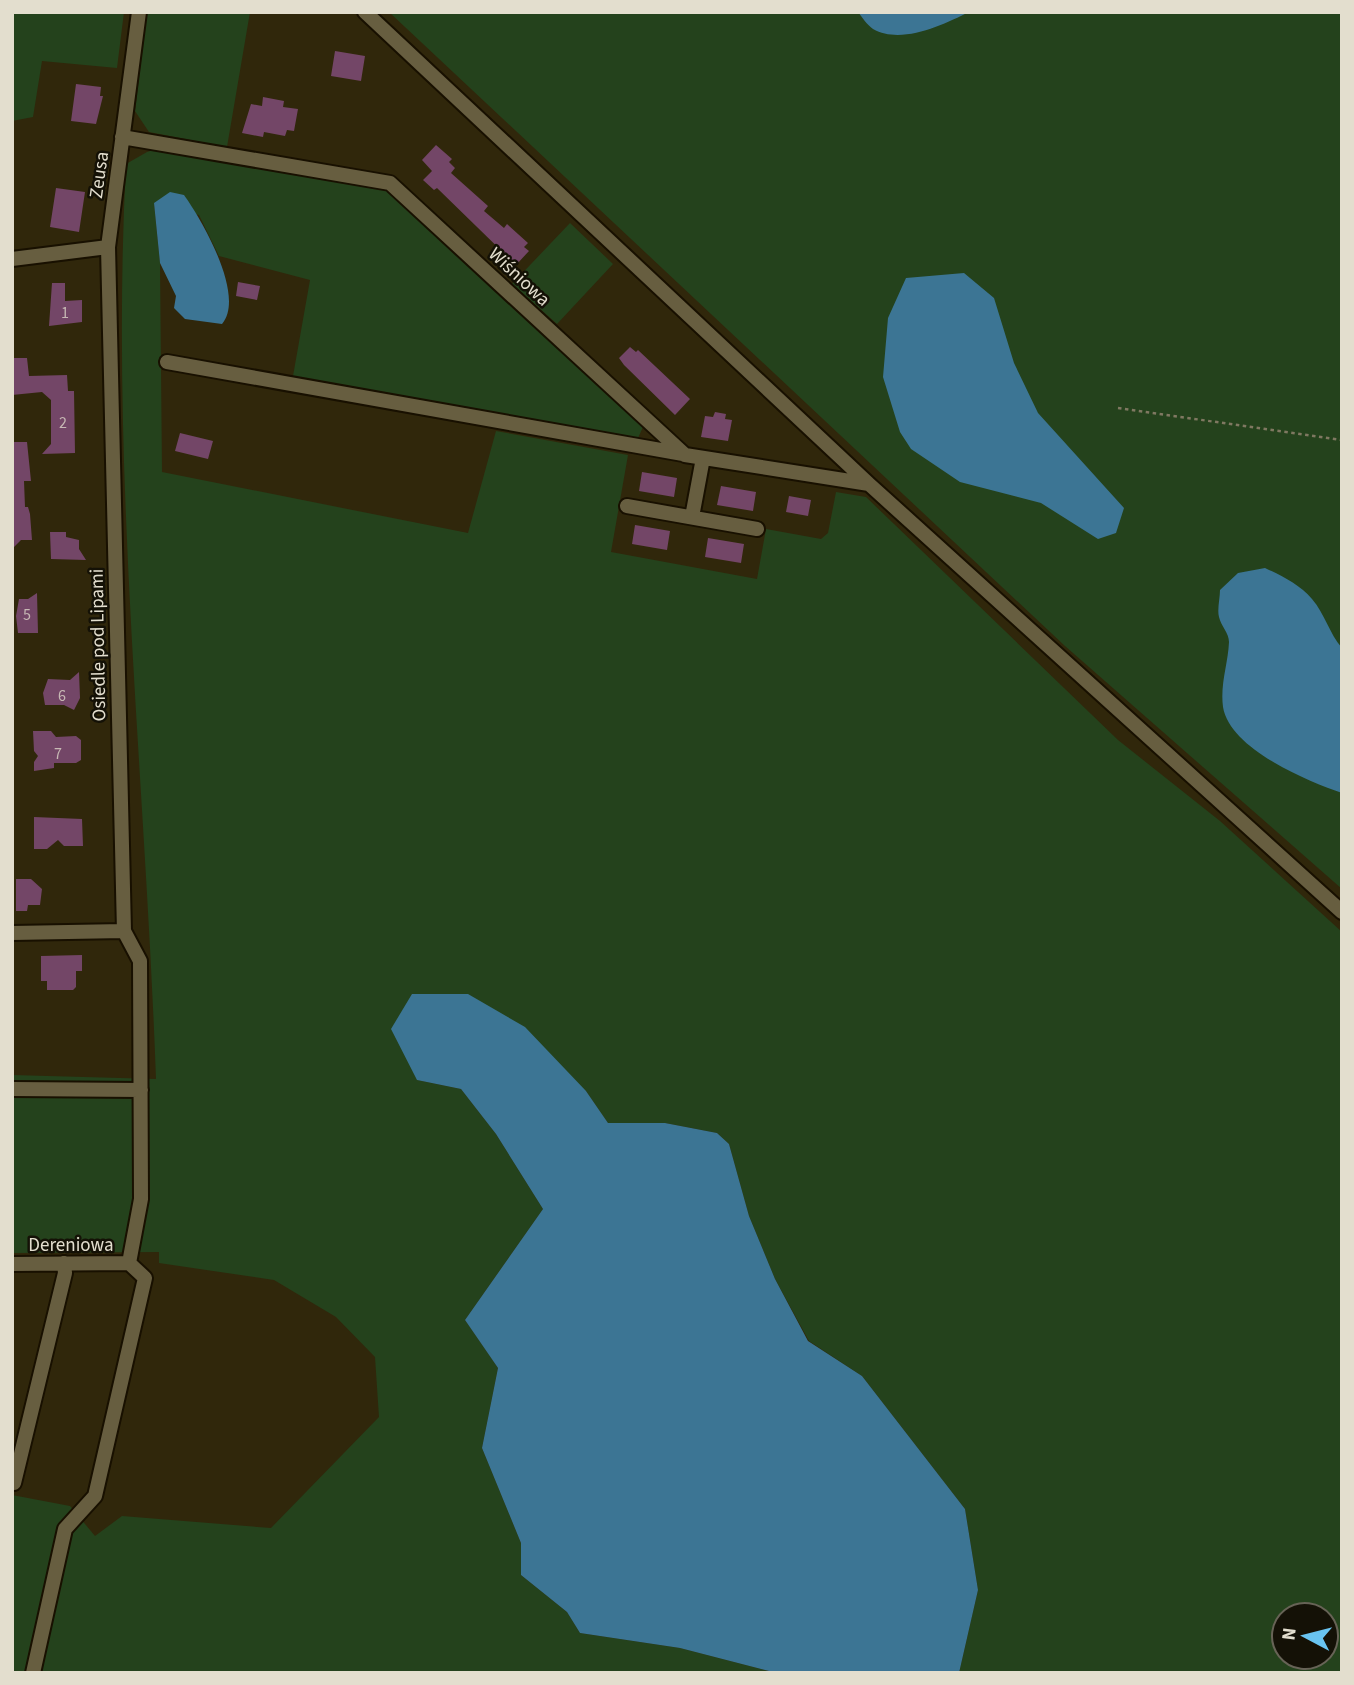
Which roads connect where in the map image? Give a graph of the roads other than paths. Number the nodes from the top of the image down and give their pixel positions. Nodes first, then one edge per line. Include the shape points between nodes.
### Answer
1 (139, 12) edge
2 (365, 12) edge
3 (122, 136) junction
4 (108, 247) junction
5 (12, 259) edge
6 (167, 362) dead end
7 (685, 455) junction
8 (703, 458) junction
9 (870, 485) junction
10 (627, 506) dead end
11 (692, 517) junction
12 (757, 528) dead end
13 (1342, 912) edge
14 (124, 931) junction
15 (12, 933) edge
16 (12, 1089) edge
17 (141, 1090) junction
18 (64, 1263) junction
19 (129, 1263) junction
20 (12, 1264) edge
21 (14, 1483) edge
22 (33, 1673) edge

1 - 3 street, Zeusa
2 - 9 street
3 - 4 street, Zeusa
3 - 7 street, Wiśniowa via 390,183
4 - 5 street
4 - 14 street, Osiedle pod Lipami
6 - 7 street
7 - 8 street
8 - 9 street
8 - 11 street
9 - 13 street
10 - 11 street
11 - 12 street
14 - 15 street
14 - 17 street via 140,961
16 - 17 street
17 - 19 street via 141,1199
18 - 19 street, Dereniowa
18 - 20 street, Dereniowa
18 - 21 street
19 - 22 street via 145,1278 95,1496 65,1530

